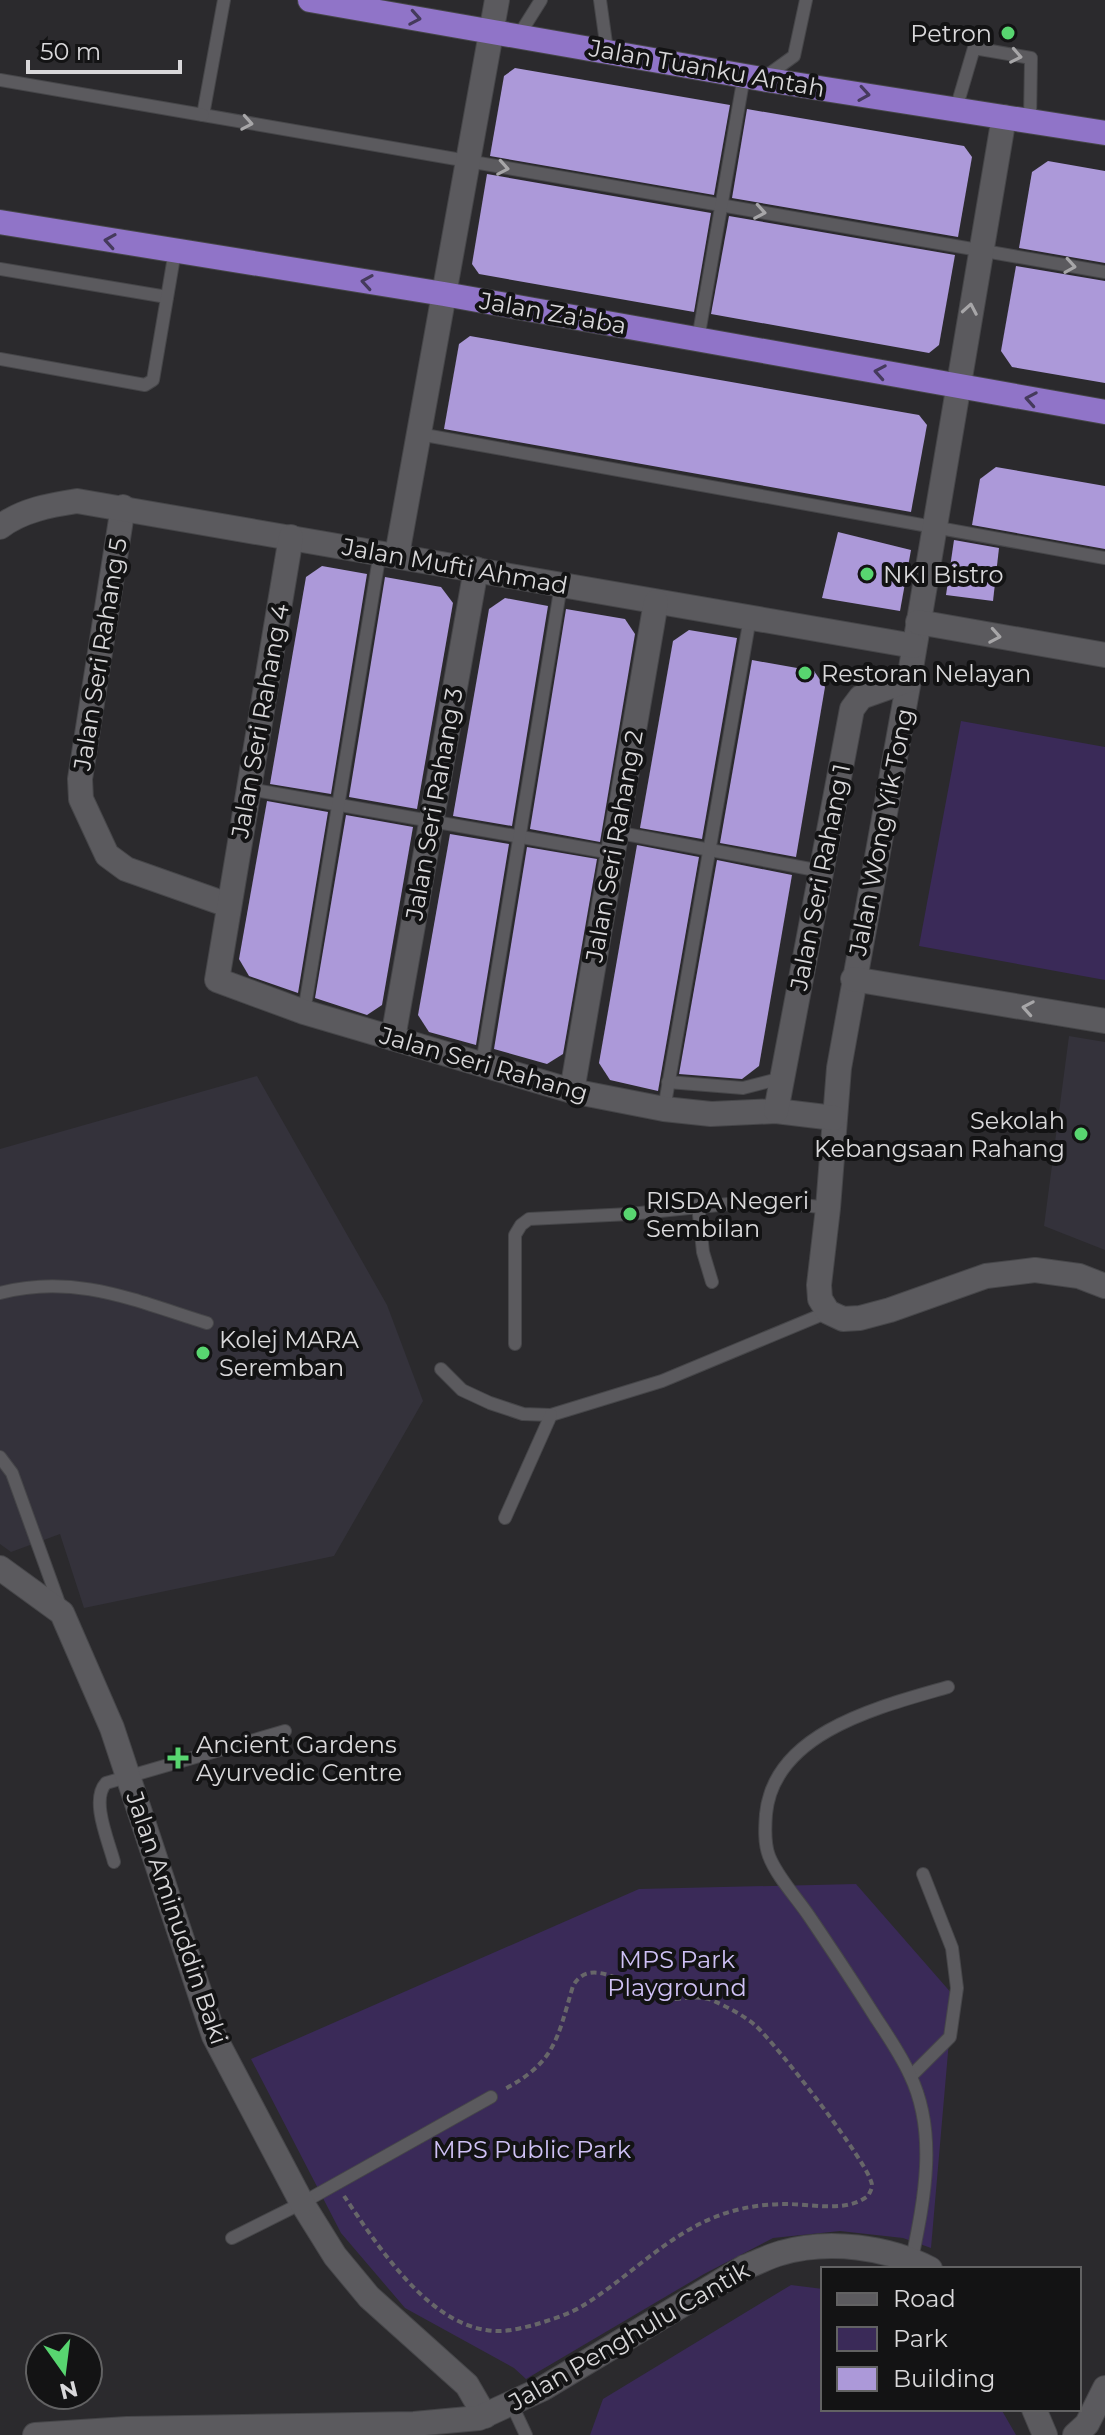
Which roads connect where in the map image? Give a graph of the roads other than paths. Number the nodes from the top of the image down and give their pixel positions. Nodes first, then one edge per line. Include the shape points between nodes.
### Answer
1 (224, 0) edge
2 (310, 0) edge
3 (497, 0) edge
4 (541, 0) edge
5 (600, 0) edge
6 (806, 0) edge
7 (491, 30) junction
8 (519, 35) junction
9 (607, 50) junction
10 (753, 77) junction
11 (0, 80) edge
12 (956, 109) junction
13 (203, 115) junction
14 (1004, 117) junction
15 (1030, 121) junction
16 (1105, 133) edge
17 (467, 161) junction
18 (721, 206) junction
19 (0, 222) edge
20 (175, 251) junction
21 (980, 251) junction
22 (0, 269) edge
23 (1105, 272) edge
24 (444, 294) junction
25 (167, 297) junction
26 (698, 339) junction
27 (0, 359) edge
28 (957, 386) junction
29 (1105, 412) edge
30 (419, 434) junction
31 (123, 507) junction
32 (3, 521) edge
33 (933, 528) junction
34 (291, 537) junction
35 (389, 553) junction
36 (1105, 558) edge
37 (476, 569) junction
38 (561, 585) junction
39 (656, 602) junction
40 (750, 618) junction
41 (918, 622) junction
42 (914, 646) junction
43 (1105, 655) edge
44 (909, 680) junction
45 (249, 789) junction
46 (338, 805) junction
47 (432, 822) junction
48 (521, 837) junction
49 (614, 843) junction
50 (708, 849) junction
51 (821, 871) junction
52 (228, 905) junction
53 (853, 979) junction
54 (304, 1012) junction
55 (1105, 1021) edge
56 (393, 1038) junction
57 (482, 1064) junction
58 (782, 1078) junction
59 (668, 1082) junction
60 (572, 1091) junction
61 (664, 1109) junction
62 (776, 1111) junction
63 (834, 1118) junction
64 (698, 1205) junction
65 (828, 1208) junction
66 (712, 1282) dead end
67 (1105, 1286) edge
68 (0, 1293) edge
69 (828, 1312) junction
70 (207, 1323) dead end
71 (515, 1344) dead end
72 (441, 1369) dead end
73 (551, 1415) junction
74 (0, 1457) edge
75 (505, 1518) dead end
76 (0, 1568) edge
77 (62, 1613) junction
78 (948, 1687) dead end
79 (285, 1731) dead end
80 (129, 1777) junction
81 (114, 1862) dead end
82 (923, 1874) dead end
83 (911, 2076) junction
84 (491, 2097) road end
85 (302, 2203) junction
86 (232, 2238) dead end
87 (921, 2264) edge
88 (1105, 2388) edge
89 (511, 2403) junction
90 (1035, 2411) edge
91 (482, 2420) junction
92 (35, 2435) edge
93 (526, 2435) edge
94 (1045, 2435) edge
95 (1075, 2435) edge

1 - 13 lane
2 -> 7 highway, Jalan Tuanku Antah
3 - 7 street
4 - 8 lane
5 - 9 lane
6 - 10 lane via 794,56
7 - 8 highway, Jalan Tuanku Antah
7 - 17 street
8 - 9 highway, Jalan Tuanku Antah
9 - 10 highway, Jalan Tuanku Antah
10 -> 12 highway, Jalan Tuanku Antah
10 - 18 lane
11 - 13 lane
12 - 14 highway, Jalan Tuanku Antah
12 -> 15 lane via 974,48 1031,58
13 -> 17 lane
14 - 15 highway, Jalan Tuanku Antah
14 - 21 street, Jalan Wong Yik Tong
15 - 16 highway, Jalan Tuanku Antah
17 -> 18 lane
17 - 24 street
18 -> 21 lane
18 - 26 lane
20 -> 19 highway, Jalan Za'aba
24 -> 20 highway, Jalan Za'aba
20 - 25 lane
21 -> 23 lane
28 -> 21 street, Jalan Wong Yik Tong
22 - 25 lane
24 - 26 highway, Jalan Za'aba
24 - 30 street
25 - 27 lane via 153,380 145,385
28 -> 26 highway, Jalan Za'aba
29 -> 28 highway, Jalan Za'aba
28 - 33 street, Jalan Wong Yik Tong
30 - 33 lane
30 - 35 street
31 - 32 street, Jalan Mufti Ahmad via 77,501
31 - 34 street, Jalan Mufti Ahmad
31 - 52 street, Jalan Seri Rahang 5 via 81,799 107,855 126,869
33 - 36 lane
33 - 41 street, Jalan Wong Yik Tong
34 - 35 street, Jalan Mufti Ahmad
34 - 45 street, Jalan Seri Rahang 4
35 - 37 street, Jalan Mufti Ahmad
35 - 46 lane
37 - 38 street, Jalan Mufti Ahmad
37 - 47 street, Jalan Seri Rahang 3
38 - 39 street, Jalan Mufti Ahmad
38 - 48 lane
39 - 40 street, Jalan Mufti Ahmad
39 - 49 street, Jalan Seri Rahang 2
40 - 42 street, Jalan Mufti Ahmad
40 - 50 lane
41 - 42 street, Jalan Wong Yik Tong
41 -> 43 street
42 - 44 street, Jalan Wong Yik Tong
44 - 51 street, Jalan Seri Rahang 1 via 861,697 852,709
44 - 53 street, Jalan Wong Yik Tong
45 - 46 lane
45 - 52 street, Jalan Seri Rahang 4
46 - 47 lane
46 - 54 lane
47 - 48 lane
47 - 56 street, Jalan Seri Rahang 3
48 - 49 lane
48 - 57 lane
49 - 50 lane
49 - 60 street, Jalan Seri Rahang 2
50 - 51 lane
50 - 59 lane
51 - 58 street, Jalan Seri Rahang 1
52 - 54 street, Jalan Seri Rahang via 217,980
55 -> 53 street
53 - 63 street, Jalan Wong Yik Tong
54 - 56 street, Jalan Seri Rahang
56 - 57 street, Jalan Seri Rahang
57 - 60 street, Jalan Seri Rahang
58 - 59 lane via 743,1088
58 - 62 street, Jalan Seri Rahang 1
59 - 61 lane
60 - 61 street, Jalan Seri Rahang
61 - 62 street, Jalan Seri Rahang via 711,1114
62 - 63 street, Jalan Seri Rahang
63 - 65 street, Jalan Wong Yik Tong
64 - 65 lane via 778,1202
64 - 66 lane
64 - 71 lane via 529,1219 521,1225 515,1235
65 - 69 street, Jalan Wong Yik Tong via 819,1285
67 - 69 street via 1035,1270 986,1276 860,1318 843,1319
68 - 70 lane via 33,1285 72,1285
69 - 73 lane via 662,1381
72 - 73 lane via 462,1390 490,1403 523,1414
73 - 75 lane
74 - 77 lane via 12,1473
76 - 77 street
77 - 80 street, Jalan Aminuddin Baki
78 - 83 lane via 874,1709 813,1740 773,1784 766,1816 769,1856
79 - 80 lane
80 - 81 lane via 100,1789 98,1801
80 - 85 street, Jalan Aminuddin Baki via 214,2036
82 - 83 lane via 952,1948 957,1988 950,2037
83 - 87 lane via 923,2119 927,2163
84 - 85 lane
85 - 86 lane
85 - 91 street, Jalan Aminuddin Baki via 369,2297 467,2385
87 - 89 street, Jalan Penghulu Cantik via 835,2246 781,2253 745,2267
88 - 95 street via 1087,2424
89 - 91 street, Jalan Penghulu Cantik
89 - 93 lane
90 - 94 street
91 - 92 street, Jalan Penghulu Cantik

